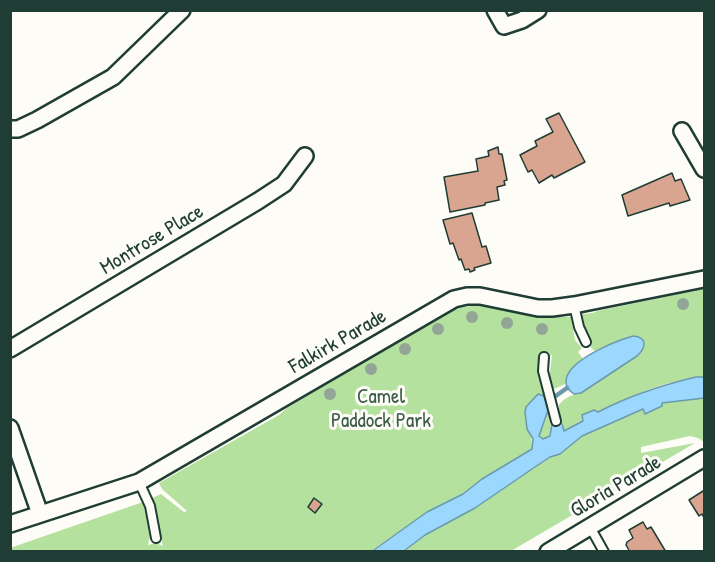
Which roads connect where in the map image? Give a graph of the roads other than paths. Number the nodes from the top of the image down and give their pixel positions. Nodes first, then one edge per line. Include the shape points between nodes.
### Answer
1 (182, 10) edge
2 (495, 10) edge
3 (538, 10) edge
4 (10, 129) edge
5 (682, 131) dead end
6 (305, 156) dead end
7 (705, 169) edge
8 (705, 279) edge
9 (574, 305) junction
10 (586, 342) dead end
11 (10, 349) edge
12 (544, 357) dead end
13 (556, 421) dead end
14 (10, 429) edge
15 (705, 458) edge
16 (139, 482) junction
17 (40, 514) junction
18 (10, 524) edge
19 (590, 527) junction
20 (156, 538) dead end
21 (568, 547) edge
22 (548, 552) edge
23 (604, 552) edge

1 - 4 street via 113,77 37,120
2 - 3 street via 504,26
5 - 7 street
6 - 11 street, Montrose Place via 284,184
8 - 9 street, Falkirk Parade
9 - 10 lane
9 - 16 street, Falkirk Parade via 538,308 480,297 454,299
12 - 13 lane via 543,371
14 - 17 street
15 - 19 street, Gloria Parade
16 - 17 street, Falkirk Parade
16 - 20 lane via 150,506
17 - 18 street, Falkirk Parade
19 - 21 street, Gloria Parade
19 - 23 lane
21 - 22 street, Gloria Parade

